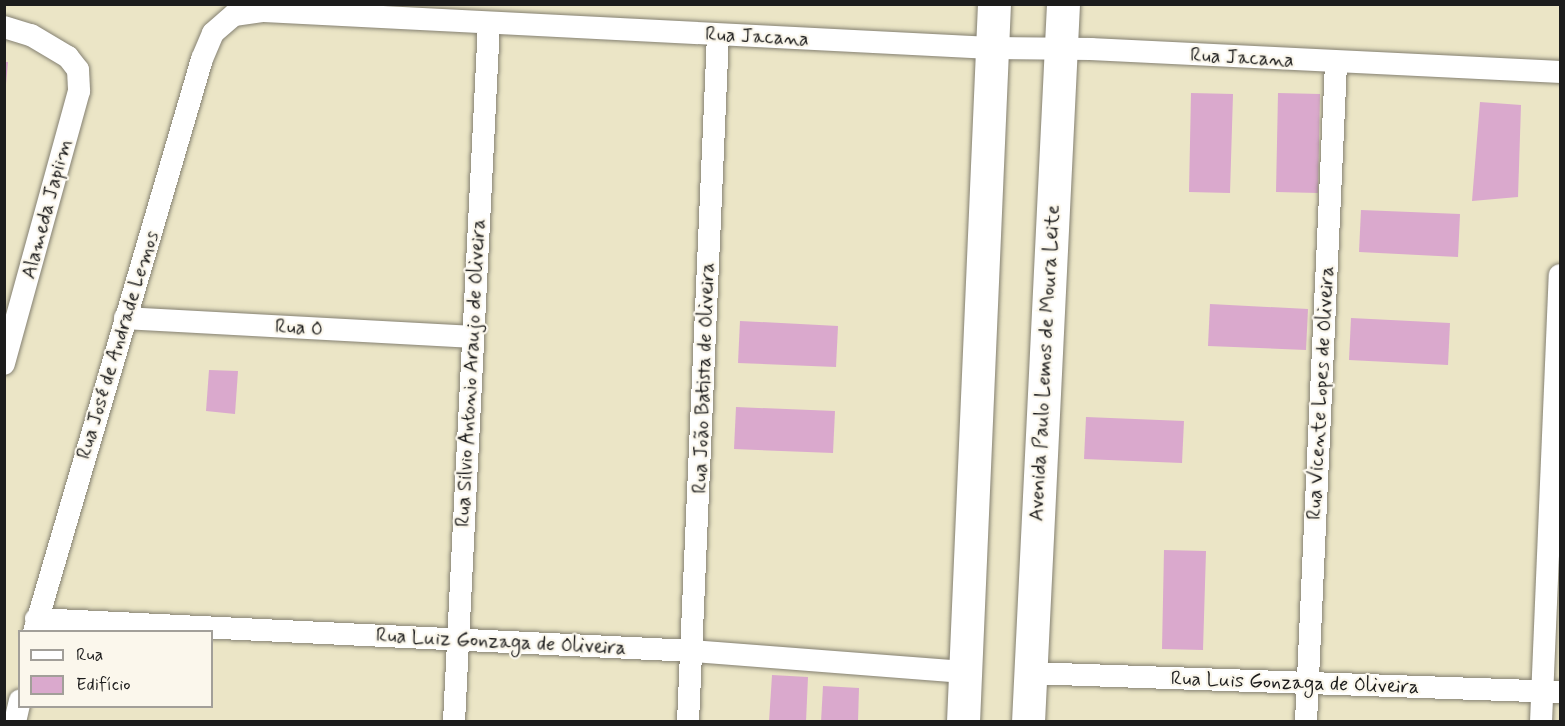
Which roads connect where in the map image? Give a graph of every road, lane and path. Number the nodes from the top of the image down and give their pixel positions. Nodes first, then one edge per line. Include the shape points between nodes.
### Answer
1 (994, 4) edge
2 (1063, 4) edge
3 (489, 24) junction
4 (4, 27) edge
5 (718, 35) junction
6 (991, 48) junction
7 (1061, 49) junction
8 (202, 60) joint
9 (1336, 64) junction
10 (1560, 72) edge
11 (1560, 275) edge
12 (125, 318) junction
13 (472, 337) junction
14 (4, 364) edge
15 (35, 625) edge
16 (168, 630) edge
17 (213, 632) edge
18 (459, 641) junction
19 (692, 651) junction
20 (966, 672) junction
21 (1030, 673) junction
22 (1307, 685) junction
23 (1551, 692) edge
24 (454, 722) edge
25 (688, 722) edge
26 (963, 722) edge
27 (1028, 722) edge
28 (1305, 722) edge
29 (1541, 722) edge

1 - 6 street
2 - 7 street, Avenida Paulo Lemos de Moura Leite
3 - 5 street, Rua Jacana
3 - 8 street, Rua Jacana via 246,12 222,22
3 - 13 street, Rua Silvio Antonio Araujo de Oliveira
4 - 14 street, Alameda Japiim via 31,35 68,57 78,70 79,91
5 - 6 street, Rua Jacana
5 - 19 street, Rua João Batista de Oliveira
6 - 7 street, Rua Jacana
6 - 20 street
7 - 9 street, Rua Jacana
7 - 21 street, Avenida Paulo Lemos de Moura Leite
8 - 12 street, Rua José de Andrade Lemos
9 - 10 street, Rua Jacana
9 - 22 street, Rua Vicente Lopes de Oliveira
11 - 23 street
12 - 13 street, Rua O
12 - 15 street, Rua José de Andrade Lemos
13 - 18 street, Rua Silvio Antonio Araujo de Oliveira
15 - 16 street, Rua Luiz Gonzaga de Oliveira
17 - 18 street, Rua Luiz Gonzaga de Oliveira
18 - 19 street, Rua Luiz Gonzaga de Oliveira
18 - 24 street, Rua Silvio Antonio Araujo de Oliveira
19 - 20 street, Rua Luiz Gonzaga de Oliveira
19 - 25 street, Rua João Batista de Oliveira
20 - 26 street
21 - 22 street, Rua Luis Gonzaga de Oliveira
21 - 27 street, Avenida Paulo Lemos de Moura Leite
22 - 23 street, Rua Luis Gonzaga de Oliveira
22 - 28 street, Rua Vicente Lopes de Oliveira
23 - 29 street

